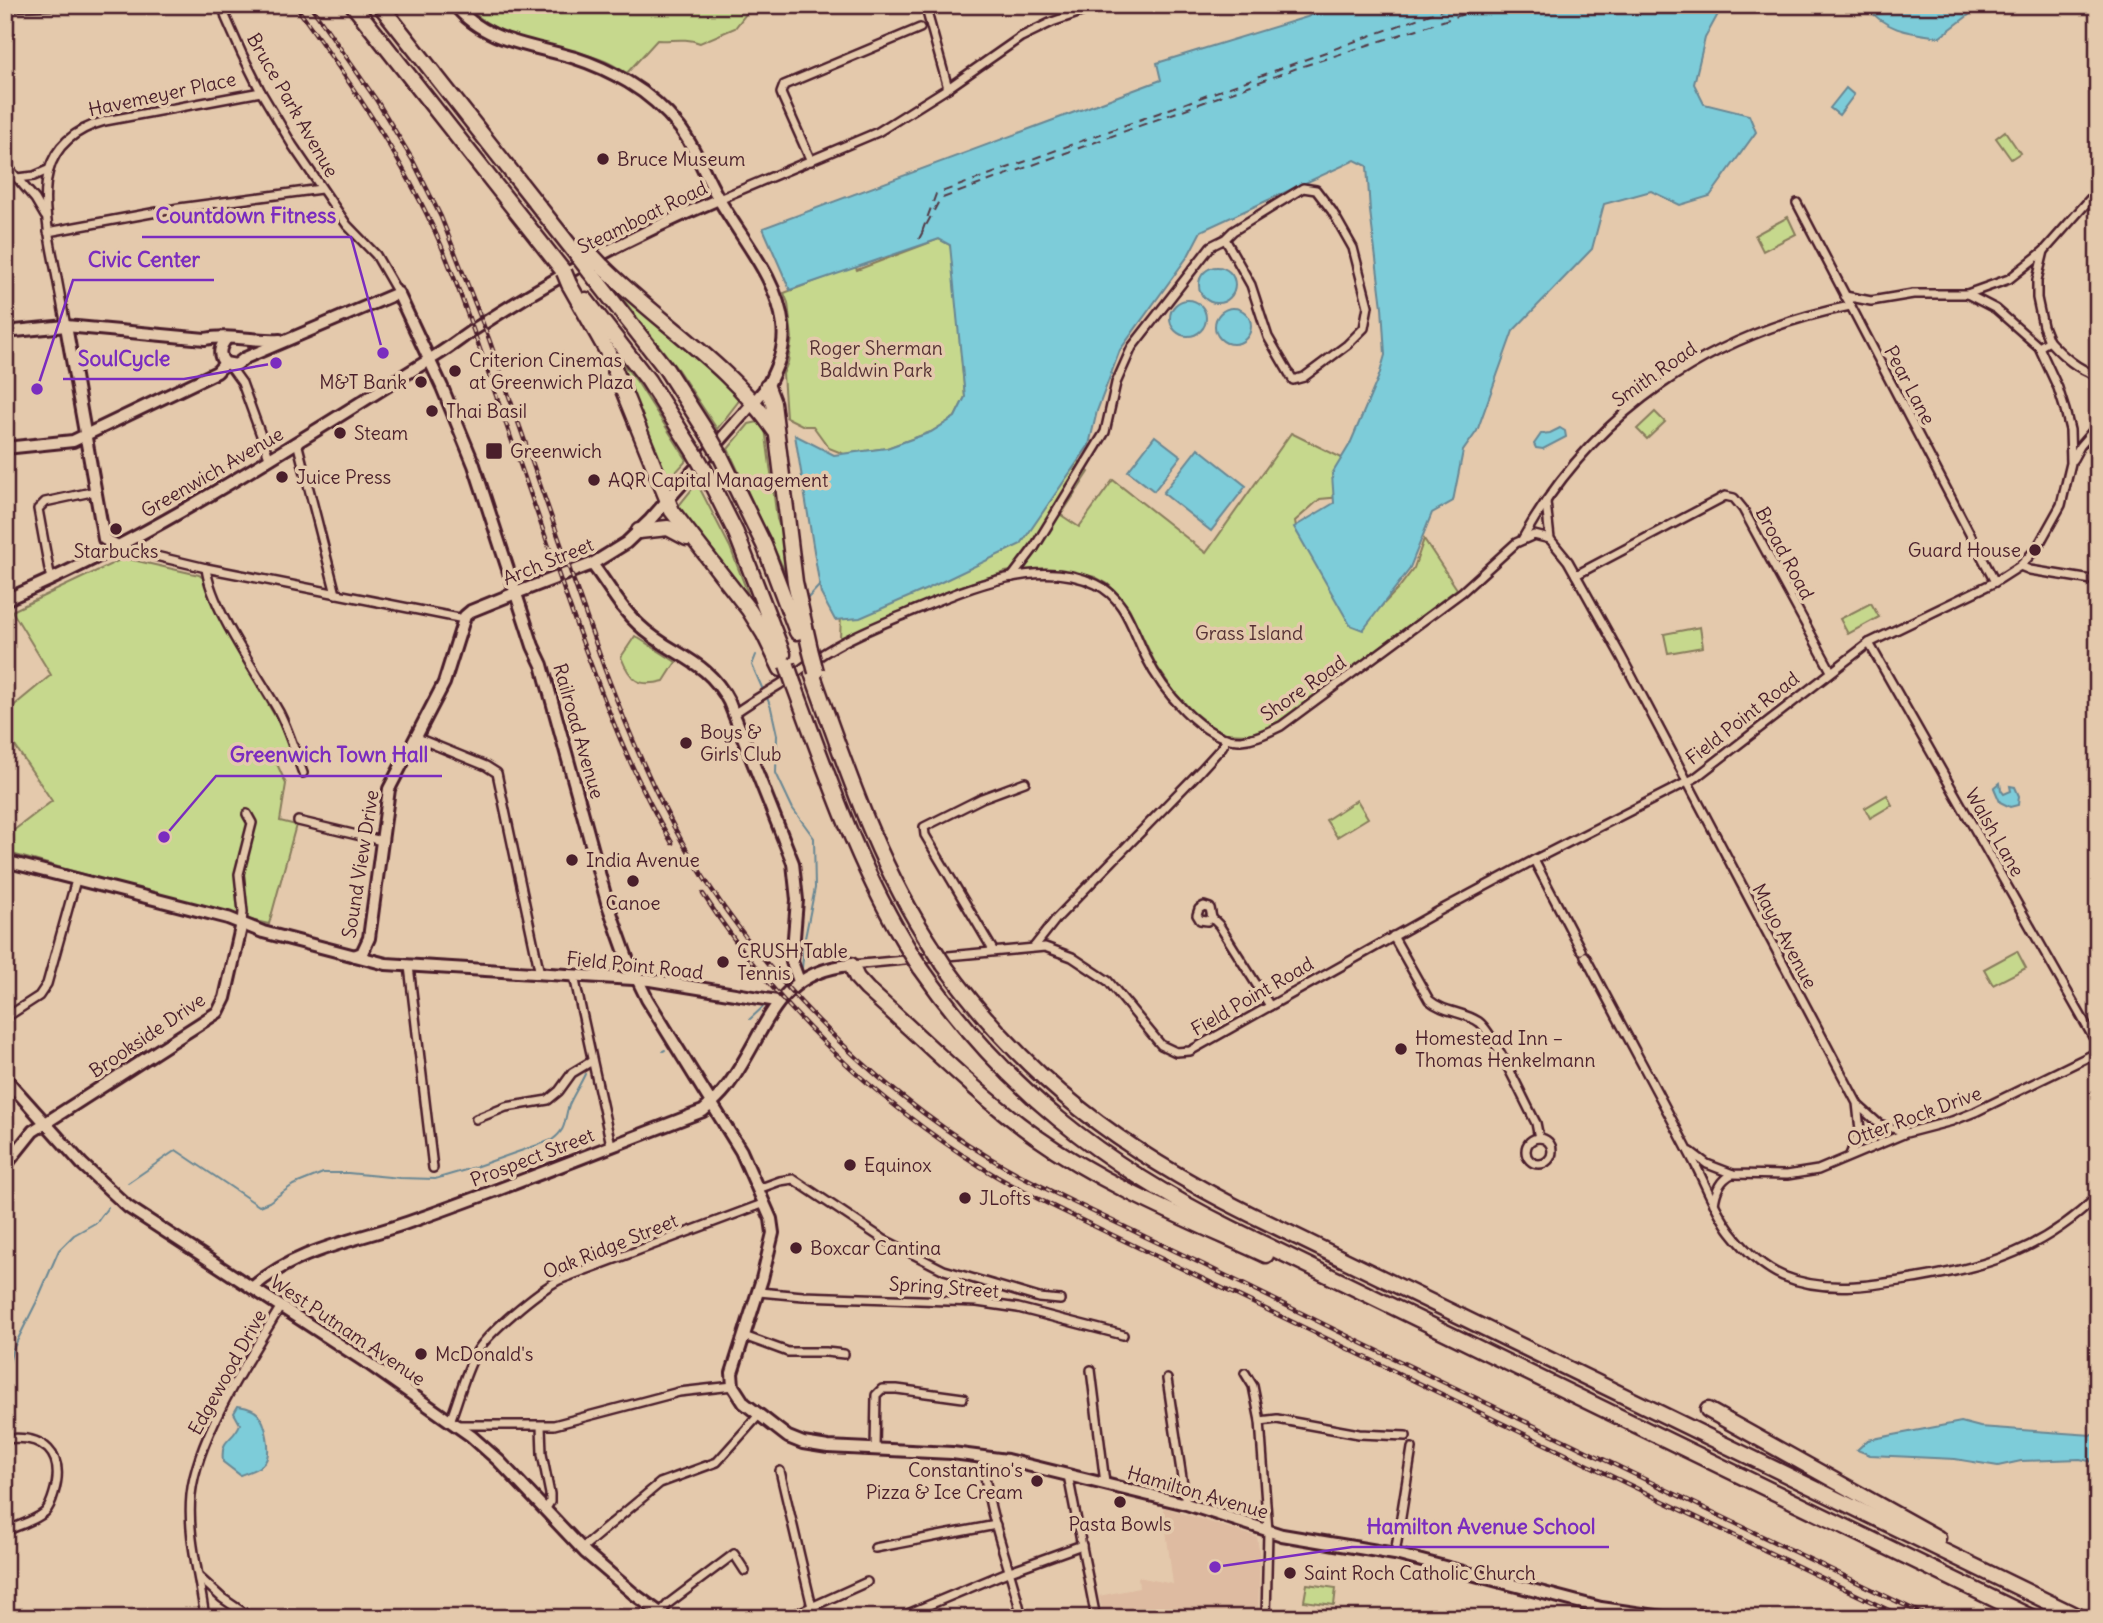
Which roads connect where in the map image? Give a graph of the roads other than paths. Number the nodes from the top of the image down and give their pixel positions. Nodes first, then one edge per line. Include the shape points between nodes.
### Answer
1 (61, 5) edge
2 (223, 5) edge
3 (353, 5) edge
4 (380, 5) edge
5 (455, 5) edge
6 (925, 5) edge
7 (1101, 5) edge
8 (5, 7) edge
9 (920, 28) dead end
10 (948, 88) junction
11 (261, 92) junction
12 (811, 161) junction
13 (5, 164) edge
14 (49, 168) junction
15 (17, 178) junction
16 (321, 188) junction
17 (2098, 190) edge
18 (719, 199) junction
19 (1797, 203) dead end
20 (47, 218) junction
21 (48, 232) junction
22 (1225, 240) junction
23 (2044, 251) junction
24 (596, 269) junction
25 (566, 276) junction
26 (398, 293) junction
27 (1967, 294) junction
28 (1845, 296) junction
29 (1850, 306) junction
30 (66, 326) junction
31 (5, 332) edge
32 (205, 338) junction
33 (227, 338) junction
34 (242, 340) junction
35 (287, 340) junction
36 (2049, 341) junction
37 (2039, 347) junction
38 (224, 360) junction
39 (243, 360) junction
40 (429, 360) junction
41 (2098, 376) edge
42 (242, 383) junction
43 (767, 387) junction
44 (752, 403) junction
45 (2098, 425) edge
46 (776, 433) junction
47 (86, 436) junction
48 (298, 442) junction
49 (5, 448) edge
50 (270, 460) junction
51 (2071, 463) junction
52 (96, 491) junction
53 (666, 500) junction
54 (1546, 502) junction
55 (639, 531) junction
56 (1522, 539) junction
57 (1549, 539) junction
58 (118, 546) junction
59 (592, 564) junction
60 (2020, 566) junction
61 (206, 568) junction
62 (717, 569) junction
63 (1576, 575) junction
64 (1012, 577) junction
65 (51, 580) junction
66 (2098, 581) edge
67 (1995, 582) junction
68 (517, 592) junction
69 (337, 594) junction
70 (5, 600) edge
71 (464, 619) junction
72 (1869, 643) junction
73 (807, 651) junction
74 (784, 667) junction
75 (1831, 671) junction
76 (734, 713) junction
77 (415, 737) junction
78 (1226, 738) junction
79 (303, 773) dead end
80 (1025, 782) dead end
81 (1687, 782) junction
82 (247, 814) dead end
83 (298, 821) dead end
84 (382, 841) junction
85 (1534, 860) junction
86 (5, 861) edge
87 (76, 880) junction
88 (1212, 918) dead end
89 (242, 923) junction
90 (1393, 936) junction
91 (1034, 947) junction
92 (993, 950) junction
93 (354, 956) junction
94 (851, 965) junction
95 (408, 966) junction
96 (540, 974) junction
97 (574, 976) junction
98 (638, 980) junction
99 (799, 981) junction
100 (777, 1002) junction
101 (1270, 1006) junction
102 (5, 1018) edge
103 (2094, 1037) dead end
104 (2098, 1052) edge
105 (592, 1060) junction
106 (5, 1078) edge
107 (711, 1103) junction
108 (1857, 1103) junction
109 (476, 1119) dead end
110 (46, 1124) junction
111 (1906, 1133) junction
112 (1539, 1138) dead end
113 (611, 1146) junction
114 (1685, 1147) junction
115 (1141, 1154) junction
116 (1850, 1155) junction
117 (5, 1166) edge
118 (433, 1168) dead end
119 (1733, 1174) junction
120 (758, 1189) junction
121 (2098, 1196) edge
122 (765, 1203) junction
123 (1714, 1204) junction
124 (1340, 1249) dead end
125 (252, 1287) junction
126 (758, 1292) junction
127 (1060, 1300) dead end
128 (281, 1306) junction
129 (1426, 1323) junction
130 (1124, 1335) dead end
131 (744, 1336) junction
132 (844, 1354) dead end
133 (1091, 1370) dead end
134 (1245, 1373) dead end
135 (1167, 1379) dead end
136 (733, 1386) junction
137 (963, 1398) dead end
138 (1708, 1410) dead end
139 (759, 1415) junction
140 (1260, 1421) junction
141 (453, 1423) junction
142 (541, 1426) junction
143 (1406, 1436) dead end
144 (5, 1439) edge
145 (1412, 1448) dead end
146 (875, 1449) junction
147 (983, 1456) junction
148 (780, 1471) dead end
149 (1068, 1475) junction
150 (1105, 1483) junction
151 (1186, 1504) junction
152 (545, 1510) junction
153 (996, 1525) junction
154 (5, 1531) edge
155 (1268, 1531) junction
156 (1082, 1545) junction
157 (582, 1548) junction
158 (875, 1548) dead end
159 (1395, 1554) junction
160 (745, 1571) dead end
161 (1010, 1571) junction
162 (199, 1577) junction
163 (867, 1582) dead end
164 (2023, 1589) junction
165 (812, 1607) junction
166 (1600, 1613) edge
167 (663, 1615) edge
168 (245, 1616) edge
169 (205, 1618) edge
170 (315, 1618) edge
171 (787, 1618) edge
172 (898, 1618) edge
173 (1021, 1618) edge
174 (1096, 1618) edge
175 (1266, 1618) edge
176 (1670, 1618) edge
177 (2033, 1618) edge
178 (2081, 1618) edge

1 - 8 street
2 - 11 street, Bruce Park Avenue
3 - 25 highway
4 - 24 highway, bridge
5 - 18 main road, Arch Street via 491,34 592,64 639,89 687,138
6 - 10 street
7 - 10 street, Steamboat Road via 1021,37
9 - 12 street via 784,85 781,93
10 - 12 street, Steamboat Road via 878,132
11 - 14 street, Havemeyer Place via 93,124 66,140
11 - 16 street, Bruce Park Avenue
12 - 18 street, Steamboat Road
13 - 15 street
14 - 15 street
14 - 20 street
15 - 20 street
16 - 21 street
16 - 26 street, Bruce Park Avenue via 346,225 376,255
17 - 23 street
18 - 40 main road, Steamboat Road via 608,250
18 - 43 main road, Arch Street via 780,309 783,343
19 - 28 street, Pear Lane
20 - 21 street
21 - 30 street
22 - 22 street via 1251,285 1268,337 1293,380 1304,377 1364,328 1368,306 1353,248 1315,190 1303,188
22 - 64 street via 1205,251 1132,347 1116,383 1105,432
23 - 27 street via 2009,279
23 - 36 street via 2037,298
24 - 44 highway via 722,371
24 - 73 highway, bridge via 720,455 764,545
25 - 53 highway via 608,353
25 - 74 highway, bridge via 641,370 705,471 736,533
26 - 35 main road
26 - 40 main road, Bruce Park Avenue
27 - 28 street, Field Point Road via 1913,294 1871,301
27 - 37 street, Field Point Road via 1996,309
28 - 29 street, Pear Lane
29 - 54 street, Smith Road via 1765,329 1714,351 1671,377 1594,441
29 - 67 street, Pear Lane
30 - 31 main road
30 - 32 main road
30 - 47 main road
32 - 33 main road
32 - 38 main road
33 - 34 main road
33 - 38 main road via 220,348
34 - 35 main road
34 - 39 main road via 246,347
35 - 39 main road
36 - 37 street
36 - 41 street via 2071,363
37 - 51 street, Field Point Road via 2065,410
38 - 39 main road
38 - 42 street
38 - 47 main road via 217,372
39 - 42 street
40 - 48 main road, Greenwich Avenue
40 - 68 main road, Railroad Avenue via 474,465
42 - 50 street
43 - 44 main road, Arch Street
43 - 46 highway
44 - 46 highway
44 - 53 main road, Arch Street
45 - 51 street
46 - 73 highway
47 - 49 main road
47 - 52 main road
48 - 50 main road, Greenwich Avenue
48 - 69 street
50 - 58 main road, Greenwich Avenue
51 - 60 street, Field Point Road via 2062,505 2037,548
52 - 58 main road via 104,539
52 - 65 street via 41,505 37,515
53 - 55 main road, Arch Street
53 - 62 highway
54 - 56 street, Smith Road
54 - 57 street
55 - 59 main road, Arch Street
55 - 62 highway via 663,527 677,531
56 - 57 street via 1534,535
56 - 78 street, Shore Road via 1462,592 1281,726 1252,738
57 - 63 street
58 - 61 street
58 - 65 main road, Greenwich Avenue
59 - 68 main road, Arch Street
59 - 76 main road via 641,627 713,677
60 - 66 street
60 - 67 street, Field Point Road
61 - 69 street
61 - 79 street via 223,613 284,722
62 - 74 highway
63 - 75 street, Broad Road via 1724,496 1734,498
63 - 81 street
64 - 76 street via 961,590 858,635
64 - 78 street via 1071,576 1107,590 1121,606 1147,660 1173,698 1206,729
65 - 70 main road, Greenwich Avenue
67 - 72 street, Field Point Road
68 - 71 main road, Arch Street via 471,611
68 - 98 main road, Railroad Avenue via 557,715 607,902
69 - 71 street
71 - 77 main road, Sound View Drive via 444,682
72 - 75 street, Field Point Road
72 - 103 street, Walsh Lane
73 - 115 highway, bridge via 880,853 944,965 1032,1068
74 - 129 highway, bridge via 862,863 909,950 954,1013 1004,1070 1111,1160 1199,1212
75 - 81 street, Field Point Road
76 - 99 main road via 793,863 797,900 792,962
77 - 84 main road, Sound View Drive via 388,789
77 - 96 street via 497,773
78 - 91 street
80 - 92 street via 924,827
81 - 85 street, Field Point Road
81 - 108 street, Mayo Avenue
82 - 89 street, Brookside Drive via 252,823 239,874
83 - 84 street
84 - 93 main road, Sound View Drive via 369,938 362,953
85 - 90 street, Field Point Road
85 - 114 street
86 - 87 main road, Field Point Road
87 - 89 main road, Field Point Road
87 - 102 street via 47,984 39,996
88 - 101 street
89 - 93 main road, Field Point Road
89 - 110 main road, Brookside Drive via 218,1012
90 - 101 street, Field Point Road
90 - 112 street via 1429,1000 1484,1027 1536,1123
91 - 92 street, Field Point Road
91 - 101 street, Field Point Road via 1057,951 1087,965 1108,981 1161,1045 1176,1052 1202,1046
92 - 94 street, Field Point Road
93 - 95 main road, Field Point Road
94 - 99 main road, Field Point Road via 827,968
94 - 129 highway via 862,984 976,1088 1073,1161 1170,1213
95 - 96 main road, Field Point Road
95 - 118 street
96 - 97 main road, Field Point Road
97 - 98 main road, Field Point Road
97 - 105 street
98 - 100 main road, Field Point Road
98 - 107 main road, Railroad Avenue
99 - 100 main road, Field Point Road
100 - 107 main road, Prospect Street via 746,1058
104 - 111 street, Otter Rock Drive via 1975,1112
105 - 109 street via 572,1073 548,1100 506,1107
105 - 113 street
106 - 110 main road, West Putnam Avenue
107 - 113 main road, Prospect Street via 703,1111
107 - 120 main road, Railroad Avenue
108 - 111 street, Mayo Avenue via 1879,1124
108 - 116 street, Mayo Avenue via 1860,1130
110 - 117 main road, Brookside Drive via 33,1130
110 - 125 main road, West Putnam Avenue via 128,1207
111 - 116 street, Otter Rock Drive
113 - 125 main road, Prospect Street via 419,1219 326,1247 267,1274
114 - 119 street, Otter Rock Drive via 1707,1164
114 - 123 street
115 - 124 highway
115 - 164 highway via 1227,1203
116 - 119 street, Otter Rock Drive via 1802,1174
119 - 123 street via 1721,1183
120 - 122 main road, Railroad Avenue
120 - 127 street via 793,1180 883,1239 944,1270
121 - 123 street via 2060,1229 2016,1252 1949,1273 1845,1286 1792,1279 1767,1268 1732,1233
122 - 126 main road, Railroad Avenue via 774,1233
122 - 141 street, Oak Ridge Street via 559,1280 538,1292 480,1347
125 - 128 main road, West Putnam Avenue
126 - 130 street, Spring Street via 977,1302
126 - 131 main road, Railroad Avenue
128 - 141 main road, West Putnam Avenue
128 - 162 street, Edgewood Drive via 221,1411 200,1458 191,1495 191,1535
129 - 177 highway
131 - 132 street via 788,1352
131 - 136 main road, Railroad Avenue via 734,1363
133 - 150 street
134 - 140 street via 1253,1386
135 - 151 street
136 - 139 main road, Hamilton Avenue
136 - 142 street via 678,1392
137 - 146 street via 881,1389 876,1395
138 - 164 highway
139 - 146 main road, Hamilton Avenue via 803,1443
139 - 157 street via 717,1462 660,1483
140 - 143 street via 1277,1419 1359,1434
140 - 155 street
141 - 142 street
141 - 152 main road, West Putnam Avenue via 491,1453
142 - 152 street via 551,1494
144 - 154 street via 31,1438 47,1447 58,1475 45,1512
145 - 159 street
146 - 147 main road, Hamilton Avenue
147 - 149 main road, Hamilton Avenue
147 - 153 street
148 - 165 street
149 - 150 main road, Hamilton Avenue
149 - 156 street
150 - 151 main road, Hamilton Avenue
151 - 155 main road, Hamilton Avenue
152 - 157 main road, West Putnam Avenue
153 - 158 street
153 - 161 street
155 - 159 main road, Hamilton Avenue
155 - 175 street
156 - 161 street
156 - 174 street
157 - 167 main road, West Putnam Avenue
159 - 166 main road, Hamilton Avenue
160 - 167 street via 734,1554 669,1603
161 - 172 street
161 - 173 street
162 - 168 street
162 - 169 street, Edgewood Drive
163 - 165 street
164 - 178 highway
165 - 171 street
166 - 176 main road, Hamilton Avenue
168 - 170 street

